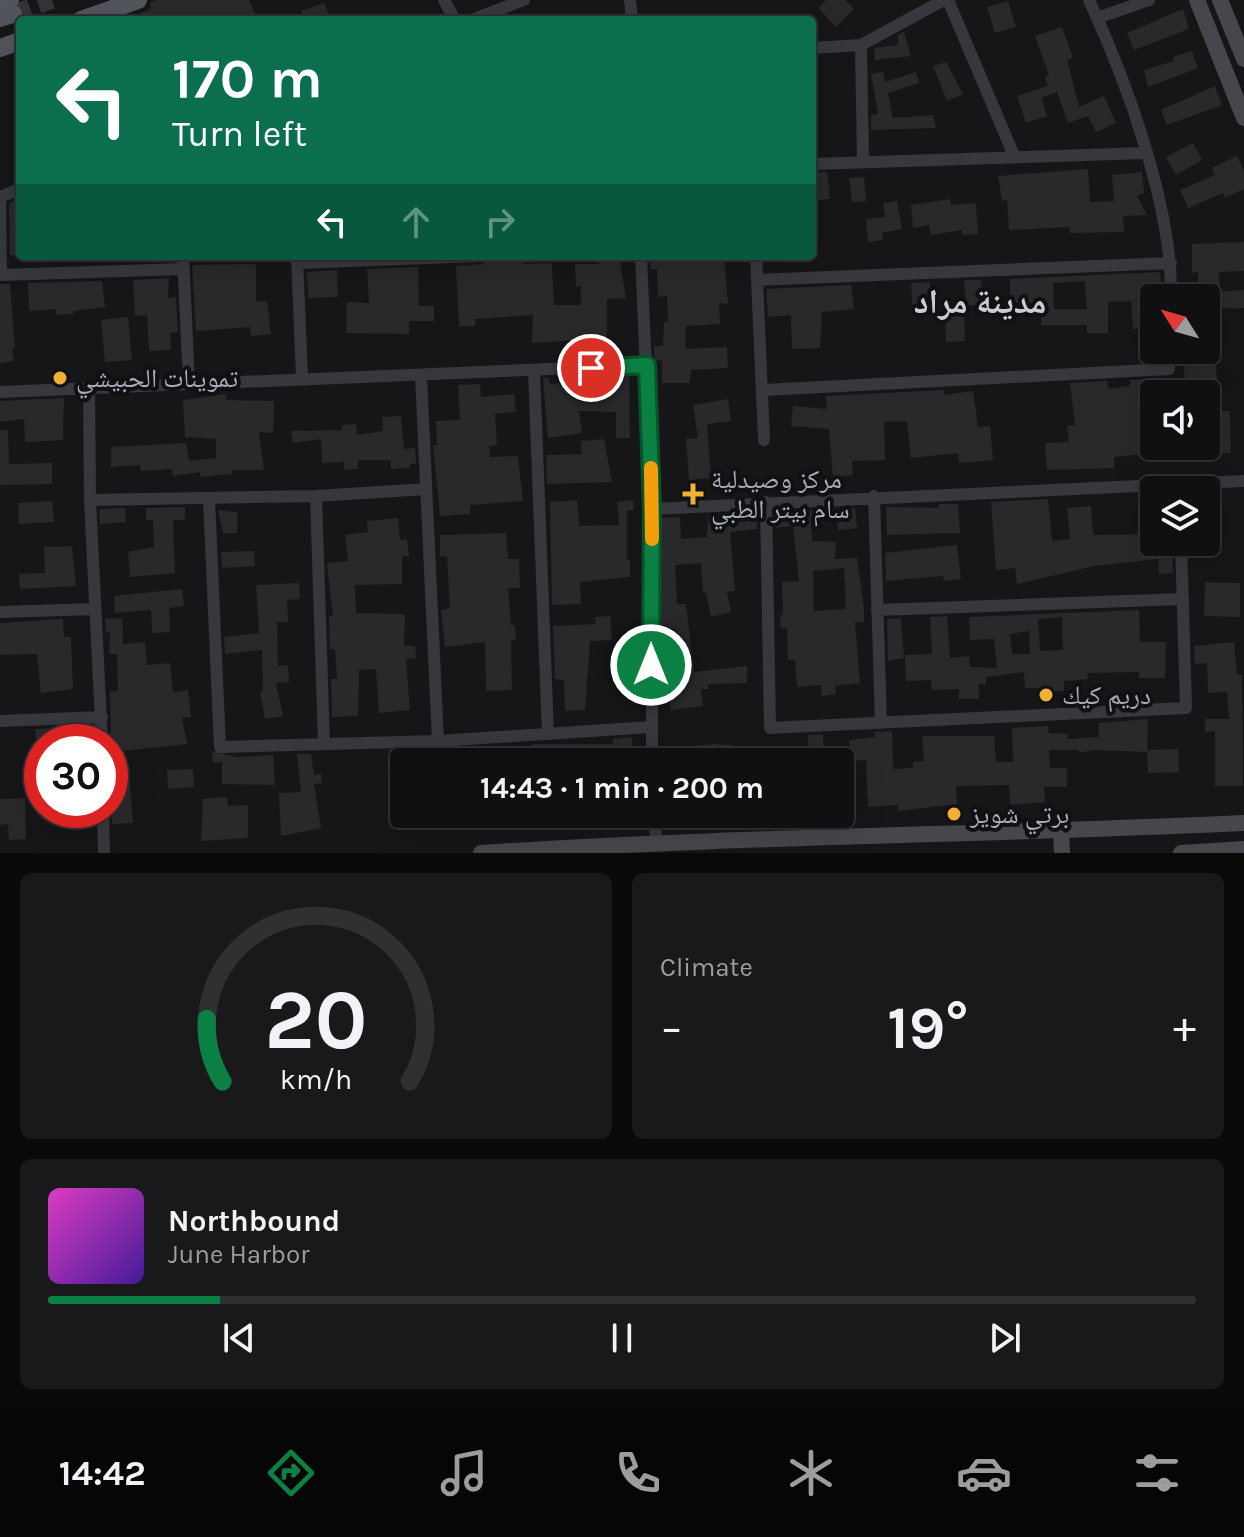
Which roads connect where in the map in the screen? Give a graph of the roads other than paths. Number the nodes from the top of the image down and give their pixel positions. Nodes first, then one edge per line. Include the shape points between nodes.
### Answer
1 (138, 0) edge
2 (524, 0) edge
3 (946, 0) edge
4 (1089, 0) edge
5 (1149, 0) edge
6 (1197, 0) edge
7 (1220, 0) edge
8 (92, 16) edge
9 (482, 16) edge
10 (1097, 18) junction
11 (861, 45) junction
12 (816, 48) edge
13 (1244, 59) edge
14 (1244, 118) edge
15 (1146, 153) junction
16 (1015, 158) junction
17 (863, 161) junction
18 (816, 164) edge
19 (16, 191) edge
20 (297, 260) edge
21 (641, 260) edge
22 (756, 260) edge
23 (184, 263) edge
24 (1171, 263) junction
25 (757, 280) junction
26 (1171, 284) edge
27 (1169, 364) edge
28 (647, 365) junction
29 (534, 371) junction
30 (421, 376) junction
31 (302, 378) junction
32 (189, 382) junction
33 (89, 387) junction
34 (764, 390) junction
35 (0, 392) edge
36 (764, 440) dead end
37 (1244, 481) edge
38 (1220, 484) edge
39 (426, 489) junction
40 (1140, 489) edge
41 (316, 496) junction
42 (874, 496) junction
43 (209, 499) junction
44 (90, 500) junction
45 (766, 502) junction
46 (652, 509) junction
47 (1181, 556) edge
48 (1183, 599) junction
49 (95, 609) junction
50 (877, 610) junction
51 (0, 612) edge
52 (102, 717) junction
53 (0, 721) edge
54 (881, 723) junction
55 (102, 724) edge
56 (651, 727) junction
57 (548, 734) junction
58 (438, 741) junction
59 (324, 744) junction
60 (652, 748) edge
61 (1244, 823) edge
62 (103, 828) edge
63 (1061, 832) junction
64 (656, 847) edge
65 (1244, 849) edge
66 (104, 853) edge
67 (481, 853) edge
68 (1062, 853) edge
69 (1181, 853) edge

1 - 8 main road
2 - 9 street
3 - 11 street
3 - 16 street
4 - 10 street
5 - 10 street
6 - 14 street
7 - 13 street
10 - 15 street
11 - 12 street
11 - 17 street
15 - 16 street
15 - 24 street
16 - 17 street
17 - 18 street
19 - 23 street via 0,197 1,275
20 - 31 street
21 - 28 street
22 - 25 street
23 - 32 street
24 - 25 street
24 - 26 street
25 - 34 street
27 - 34 street via 1169,369
28 - 29 street
28 - 46 street
29 - 30 street
29 - 57 street
30 - 31 street
30 - 39 street
31 - 32 street
32 - 33 street
33 - 35 street
33 - 44 street
34 - 36 street
37 - 38 street
39 - 41 street
39 - 58 street
40 - 42 street
41 - 43 street
41 - 59 street
42 - 45 street
42 - 50 street
43 - 44 street
43 - 59 street via 220,747
44 - 49 street
45 - 46 street
45 - 54 street via 770,728
46 - 56 street
47 - 48 street
48 - 50 street
48 - 54 street via 1186,708
49 - 51 street
49 - 52 street
50 - 54 street
52 - 53 street
52 - 55 street
56 - 57 street
56 - 60 street
57 - 58 street
58 - 59 street
61 - 63 street
62 - 66 street
63 - 64 street
63 - 68 street
64 - 67 street
65 - 69 street

